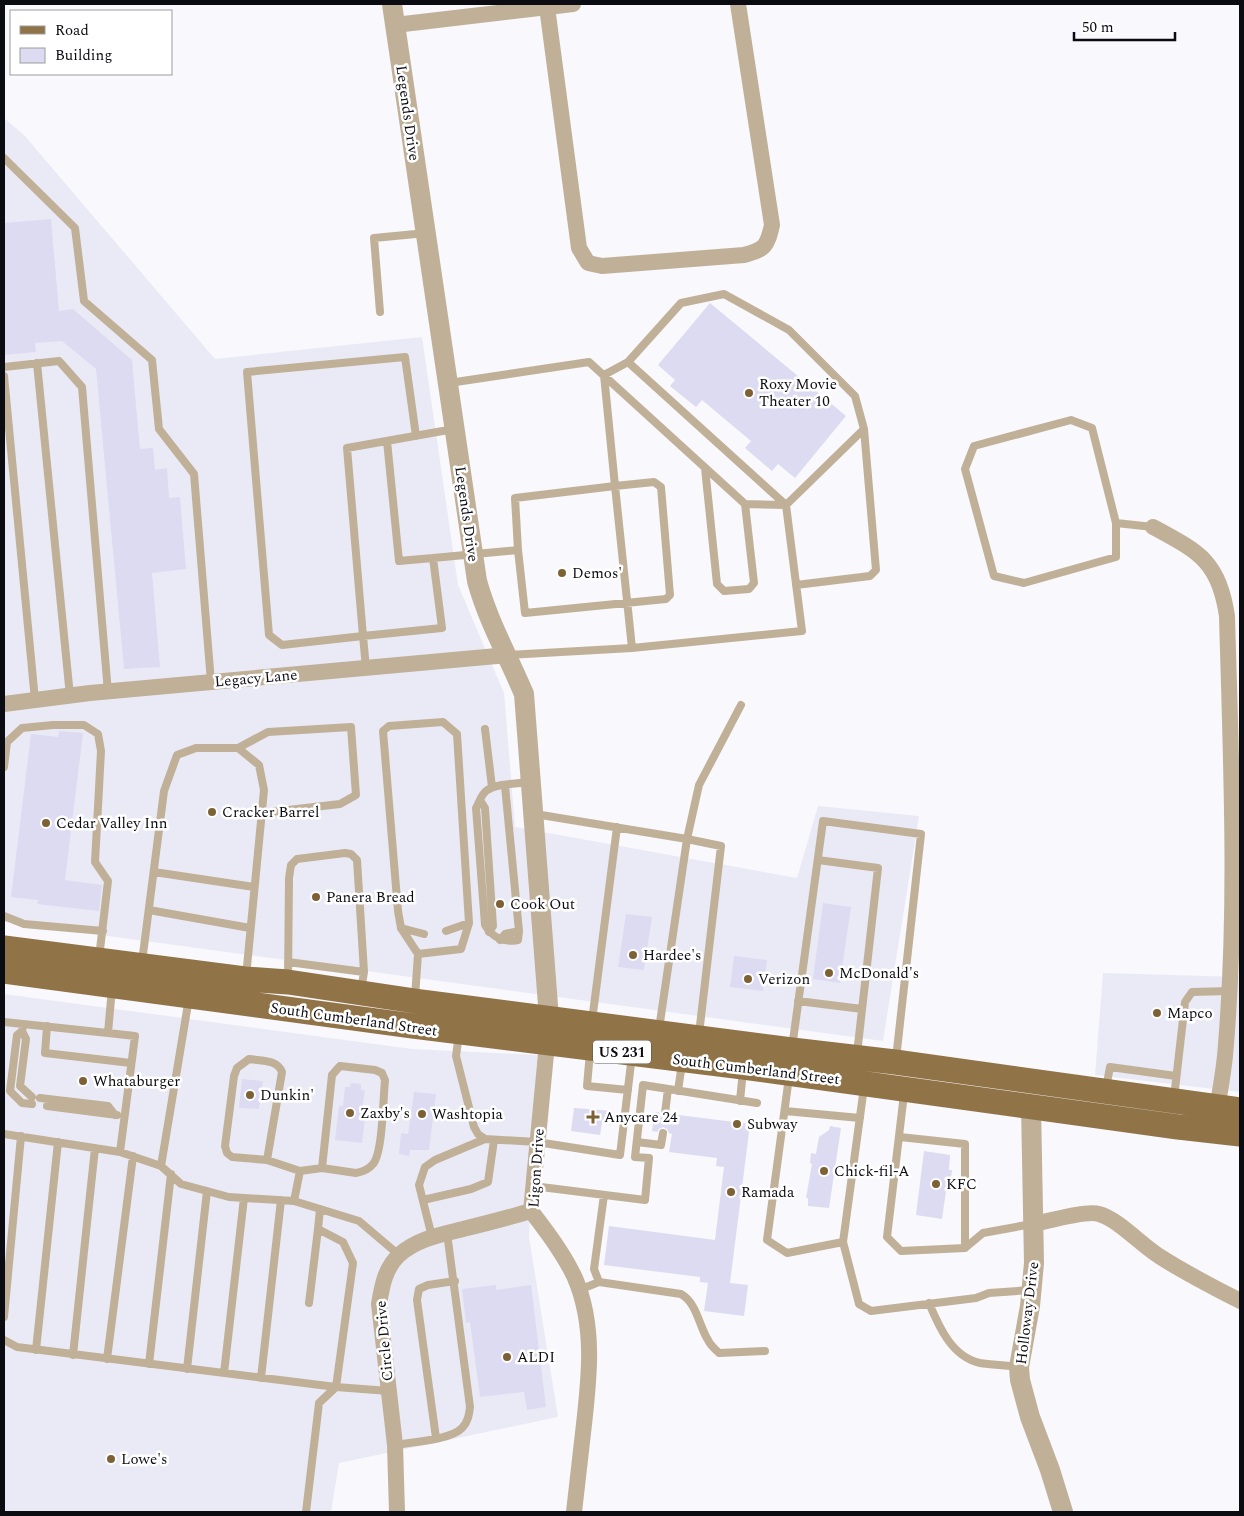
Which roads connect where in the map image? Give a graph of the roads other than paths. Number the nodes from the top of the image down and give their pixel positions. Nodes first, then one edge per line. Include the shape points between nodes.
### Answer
1 (392, 4) edge
2 (573, 4) edge
3 (738, 4) edge
4 (547, 7) junction
5 (477, 10) edge
6 (395, 25) junction
7 (4, 158) edge
8 (426, 233) junction
9 (380, 312) dead end
10 (628, 362) junction
11 (37, 364) junction
12 (4, 367) edge
13 (604, 375) junction
14 (4, 376) edge
15 (448, 383) junction
16 (454, 429) junction
17 (864, 430) junction
18 (416, 436) junction
19 (387, 441) junction
20 (705, 468) junction
21 (615, 486) junction
22 (746, 504) junction
23 (786, 505) junction
24 (1116, 523) junction
25 (1153, 527) joint
26 (518, 550) junction
27 (472, 554) junction
28 (433, 558) junction
29 (796, 585) junction
30 (627, 604) junction
31 (363, 636) junction
32 (632, 648) junction
33 (508, 656) junction
34 (366, 668) junction
35 (211, 682) junction
36 (108, 692) junction
37 (70, 696) junction
38 (35, 700) junction
39 (4, 704) edge
40 (741, 705) dead end
41 (485, 729) dead end
42 (238, 748) junction
43 (4, 767) edge
44 (531, 782) junction
45 (504, 786) junction
46 (492, 787) junction
47 (262, 813) junction
48 (533, 814) junction
49 (616, 827) junction
50 (687, 839) junction
51 (1236, 839) edge
52 (818, 860) junction
53 (154, 872) junction
54 (254, 886) junction
55 (149, 910) junction
56 (4, 916) edge
57 (469, 923) junction
58 (250, 928) junction
59 (401, 928) junction
60 (102, 930) junction
61 (446, 931) dead end
62 (424, 934) dead end
63 (4, 948) edge
64 (418, 954) junction
65 (99, 960) junction
66 (4, 971) edge
67 (288, 972) junction
68 (140, 978) junction
69 (362, 982) junction
70 (1233, 982) edge
71 (113, 986) junction
72 (244, 991) junction
73 (189, 996) junction
74 (798, 1001) junction
75 (862, 1009) junction
76 (414, 1014) junction
77 (549, 1018) junction
78 (4, 1022) edge
79 (592, 1023) junction
80 (48, 1026) junction
81 (22, 1027) junction
82 (459, 1032) junction
83 (108, 1033) junction
84 (659, 1033) junction
85 (698, 1038) junction
86 (547, 1043) junction
87 (590, 1048) junction
88 (632, 1054) junction
89 (682, 1060) junction
90 (790, 1062) junction
91 (132, 1063) junction
92 (743, 1067) junction
93 (861, 1071) junction
94 (900, 1075) junction
95 (1176, 1076) junction
96 (668, 1089) junction
97 (628, 1090) junction
98 (678, 1091) junction
99 (1105, 1091) junction
100 (740, 1100) junction
101 (1174, 1100) junction
102 (38, 1102) junction
103 (757, 1103) dead end
104 (1031, 1106) junction
105 (1229, 1108) edge
106 (785, 1110) junction
107 (665, 1113) dead end
108 (115, 1115) junction
109 (125, 1116) junction
110 (860, 1118) junction
111 (1214, 1131) junction
112 (663, 1133) dead end
113 (4, 1134) edge
114 (1240, 1134) edge
115 (22, 1136) junction
116 (900, 1137) junction
117 (485, 1139) junction
118 (494, 1140) junction
119 (58, 1142) junction
120 (537, 1142) junction
121 (637, 1142) junction
122 (95, 1148) junction
123 (120, 1152) junction
124 (620, 1155) junction
125 (134, 1156) junction
126 (635, 1157) junction
127 (267, 1160) junction
128 (161, 1166) junction
129 (322, 1168) junction
130 (300, 1171) junction
131 (171, 1174) junction
132 (533, 1186) junction
133 (207, 1191) junction
134 (604, 1195) junction
135 (244, 1198) junction
136 (281, 1200) junction
137 (423, 1200) junction
138 (294, 1201) junction
139 (320, 1209) junction
140 (531, 1211) junction
141 (1034, 1224) junction
142 (318, 1229) junction
143 (439, 1235) junction
144 (843, 1242) junction
145 (965, 1248) junction
146 (399, 1255) junction
147 (455, 1280) junction
148 (599, 1282) junction
149 (579, 1290) junction
150 (1032, 1290) junction
151 (1240, 1301) edge
152 (309, 1303) dead end
153 (929, 1303) junction
154 (4, 1317) edge
155 (4, 1340) edge
156 (36, 1350) junction
157 (765, 1351) dead end
158 (74, 1355) junction
159 (107, 1359) junction
160 (149, 1364) junction
161 (1020, 1367) junction
162 (187, 1369) junction
163 (224, 1374) junction
164 (261, 1378) junction
165 (336, 1387) junction
166 (388, 1392) junction
167 (436, 1438) junction
168 (394, 1445) junction
169 (306, 1512) edge
170 (397, 1512) edge
171 (574, 1512) edge
172 (1063, 1512) edge

1 - 6 street, Legends Drive
2 - 4 street
3 - 4 street via 772,225 768,241 760,251 744,255 602,266 588,263 579,248
4 - 5 street
5 - 6 street
6 - 8 street, Legends Drive
7 - 35 lane via 75,228 84,300 152,360 159,430 194,474
8 - 9 lane via 374,238
8 - 15 street, Legends Drive
10 - 13 lane
10 - 17 lane via 681,303 724,294 789,330 855,396
10 - 23 lane
11 - 12 lane
11 - 36 lane via 59,361 82,387
11 - 37 lane
13 - 15 lane via 589,362
13 - 20 lane
13 - 21 lane
14 - 38 lane
15 - 16 street, Legends Drive
16 - 18 lane
16 - 27 street, Legends Drive
17 - 23 lane
17 - 29 lane via 876,570 870,576
18 - 19 lane
18 - 31 lane via 406,357 247,372 269,635 282,645
19 - 28 lane via 399,561
19 - 31 lane via 347,448
20 - 22 lane
20 - 22 lane via 717,584 724,591 749,589 754,583
21 - 26 lane via 515,498
21 - 30 lane
21 - 30 lane via 654,482 660,487 670,595 666,599
22 - 23 lane
23 - 29 lane
24 - 24 lane via 1092,428 1070,420 974,446 965,469 994,576 1024,582 1116,557
24 - 25 lane
25 - 51 street via 1201,557 1215,573 1224,598 1231,647
26 - 27 lane
26 - 30 lane via 525,613
27 - 28 lane
27 - 33 street, Legends Drive via 484,606
28 - 31 lane via 442,628
29 - 32 lane via 802,631
30 - 32 lane
31 - 34 lane
32 - 33 lane
33 - 34 street, Legacy Lane
33 - 44 street, Legends Drive via 524,694
34 - 35 street, Legacy Lane
35 - 36 street, Legacy Lane
36 - 37 street, Legacy Lane
37 - 38 street, Legacy Lane
38 - 39 street, Legacy Lane
40 - 50 lane via 699,785
41 - 46 lane
42 - 47 lane via 259,765 264,790
42 - 47 lane via 268,732 351,727 356,795 340,804
42 - 53 lane via 196,748 177,755 164,792
43 - 60 lane via 7,742 22,728 84,726 98,734 101,752 95,862 108,881
44 - 45 lane
44 - 48 street, Legends Drive
45 - 46 lane
45 - 46 lane via 519,931 518,940 504,942 489,932 485,925 476,808 484,792
47 - 54 lane
48 - 49 lane
48 - 77 street, Legends Drive
49 - 50 lane
49 - 79 lane
50 - 84 lane
50 - 85 lane via 721,846
51 - 70 street
52 - 74 lane
52 - 75 lane via 878,868
52 - 94 lane via 823,821 920,834
53 - 54 lane
53 - 55 lane
54 - 58 lane
55 - 58 lane
55 - 68 lane
56 - 60 lane via 24,924
57 - 59 lane via 457,734 443,722 389,726 383,731
57 - 61 lane
57 - 64 lane via 461,948
58 - 72 lane
59 - 62 lane
59 - 64 lane
60 - 65 lane
63 - 65 main road, South Cumberland Street / US 231
64 - 76 lane
65 - 68 main road, South Cumberland Street / US 231
66 - 71 main road, South Cumberland Street / US 231
67 - 69 main road, South Cumberland Street / US 231
67 - 69 lane via 291,865 297,859 345,853 357,860
67 - 72 main road, South Cumberland Street / US 231
68 - 71 main road, South Cumberland Street / US 231
68 - 72 main road, South Cumberland Street / US 231
68 - 73 main road, South Cumberland Street / US 231
69 - 76 main road, South Cumberland Street / US 231
70 - 95 lane via 1192,992 1185,1002
70 - 105 street via 1225,1058
71 - 83 lane
72 - 73 main road, South Cumberland Street / US 231
72 - 76 main road, South Cumberland Street / US 231
73 - 128 lane
74 - 75 lane
74 - 90 lane
75 - 93 lane
76 - 77 main road, South Cumberland Street / US 231
76 - 82 main road, South Cumberland Street / US 231
77 - 79 main road, South Cumberland Street / US 231
77 - 86 street, Ligon Drive
78 - 81 lane
79 - 84 main road, South Cumberland Street / US 231
80 - 81 lane
80 - 83 lane
80 - 91 lane via 45,1053
81 - 102 lane via 26,1038 20,1086
81 - 102 lane via 17,1035 10,1091 22,1103
82 - 86 main road, South Cumberland Street / US 231
82 - 117 lane via 456,1056 459,1069 474,1127
83 - 91 lane via 135,1036
84 - 85 main road, South Cumberland Street / US 231
85 - 90 main road, South Cumberland Street / US 231
86 - 87 main road, South Cumberland Street / US 231
86 - 120 street, Ligon Drive
87 - 88 main road, South Cumberland Street / US 231
87 - 97 lane via 587,1086
88 - 89 main road, South Cumberland Street / US 231
88 - 97 lane
89 - 92 main road, South Cumberland Street / US 231
89 - 98 lane
90 - 92 main road, South Cumberland Street / US 231
90 - 93 main road, South Cumberland Street / US 231
90 - 106 lane
91 - 109 lane
92 - 100 lane
93 - 94 main road, South Cumberland Street / US 231
93 - 110 lane
94 - 99 main road, South Cumberland Street / US 231
94 - 104 main road, South Cumberland Street / US 231
94 - 116 lane
95 - 99 lane via 1110,1067
95 - 101 lane
96 - 98 lane
96 - 107 lane
96 - 121 lane via 643,1085
97 - 124 lane
98 - 100 lane
99 - 101 main road, South Cumberland Street / US 231
100 - 103 lane
101 - 105 main road, South Cumberland Street / US 231
102 - 108 lane
102 - 108 lane via 60,1100 108,1106
104 - 111 main road, South Cumberland Street / US 231
104 - 141 street, Holloway Drive
105 - 111 street
106 - 110 lane
106 - 144 lane via 767,1240 787,1253
108 - 109 lane
109 - 123 lane
110 - 144 lane
111 - 114 main road, South Cumberland Street / US 231
112 - 121 lane via 661,1145
113 - 115 lane
115 - 119 lane
115 - 154 lane
116 - 145 lane via 965,1144
116 - 145 lane via 887,1237 901,1251
117 - 118 lane
117 - 137 lane via 425,1167 419,1185
118 - 120 lane
118 - 137 lane via 488,1182
119 - 122 lane
119 - 156 lane
120 - 124 lane
120 - 132 street, Ligon Drive
121 - 126 lane
122 - 123 lane
122 - 158 lane
123 - 125 lane
124 - 126 lane
125 - 128 lane
125 - 159 lane
126 - 134 lane via 649,1158 645,1200
127 - 127 lane via 282,1072 276,1063 249,1059 237,1068 234,1076 224,1146 232,1157
127 - 130 lane
128 - 131 lane
129 - 129 lane via 332,1075 340,1066 382,1073 379,1151 373,1165 362,1172
129 - 130 lane
130 - 138 lane
131 - 133 lane via 182,1184
131 - 160 lane
132 - 134 lane
132 - 140 street, Ligon Drive
133 - 135 lane
133 - 162 lane
134 - 148 lane via 594,1268
135 - 136 lane
135 - 163 lane
136 - 138 lane
136 - 164 lane
137 - 143 lane
138 - 139 lane
139 - 142 lane
139 - 146 lane via 359,1221
140 - 143 street, Circle Drive
140 - 149 street, Ligon Drive via 564,1258
141 - 145 lane via 983,1233
141 - 150 street, Holloway Drive
141 - 151 street via 1097,1213 1158,1256
142 - 152 lane
142 - 165 lane via 343,1242 353,1263
143 - 146 street, Circle Drive via 414,1244
143 - 147 lane
144 - 153 lane via 859,1304 871,1311
146 - 166 street, Circle Drive via 388,1270 379,1304
147 - 167 lane via 470,1407 468,1420 461,1430
147 - 167 lane via 419,1289 417,1300
148 - 149 lane
148 - 157 lane via 681,1294 687,1298 708,1341 719,1352
149 - 171 street, Ligon Drive via 586,1314 590,1374
150 - 153 lane
150 - 161 street, Holloway Drive
153 - 161 lane via 952,1347 968,1359
155 - 156 lane via 17,1347
156 - 158 lane
158 - 159 lane
159 - 160 lane
160 - 162 lane
161 - 172 street, Holloway Drive via 1020,1380 1030,1416
162 - 163 lane
163 - 164 lane
164 - 165 lane
165 - 166 lane
165 - 169 lane via 319,1402
166 - 168 street, Circle Drive
167 - 168 lane
168 - 170 street, Circle Drive

